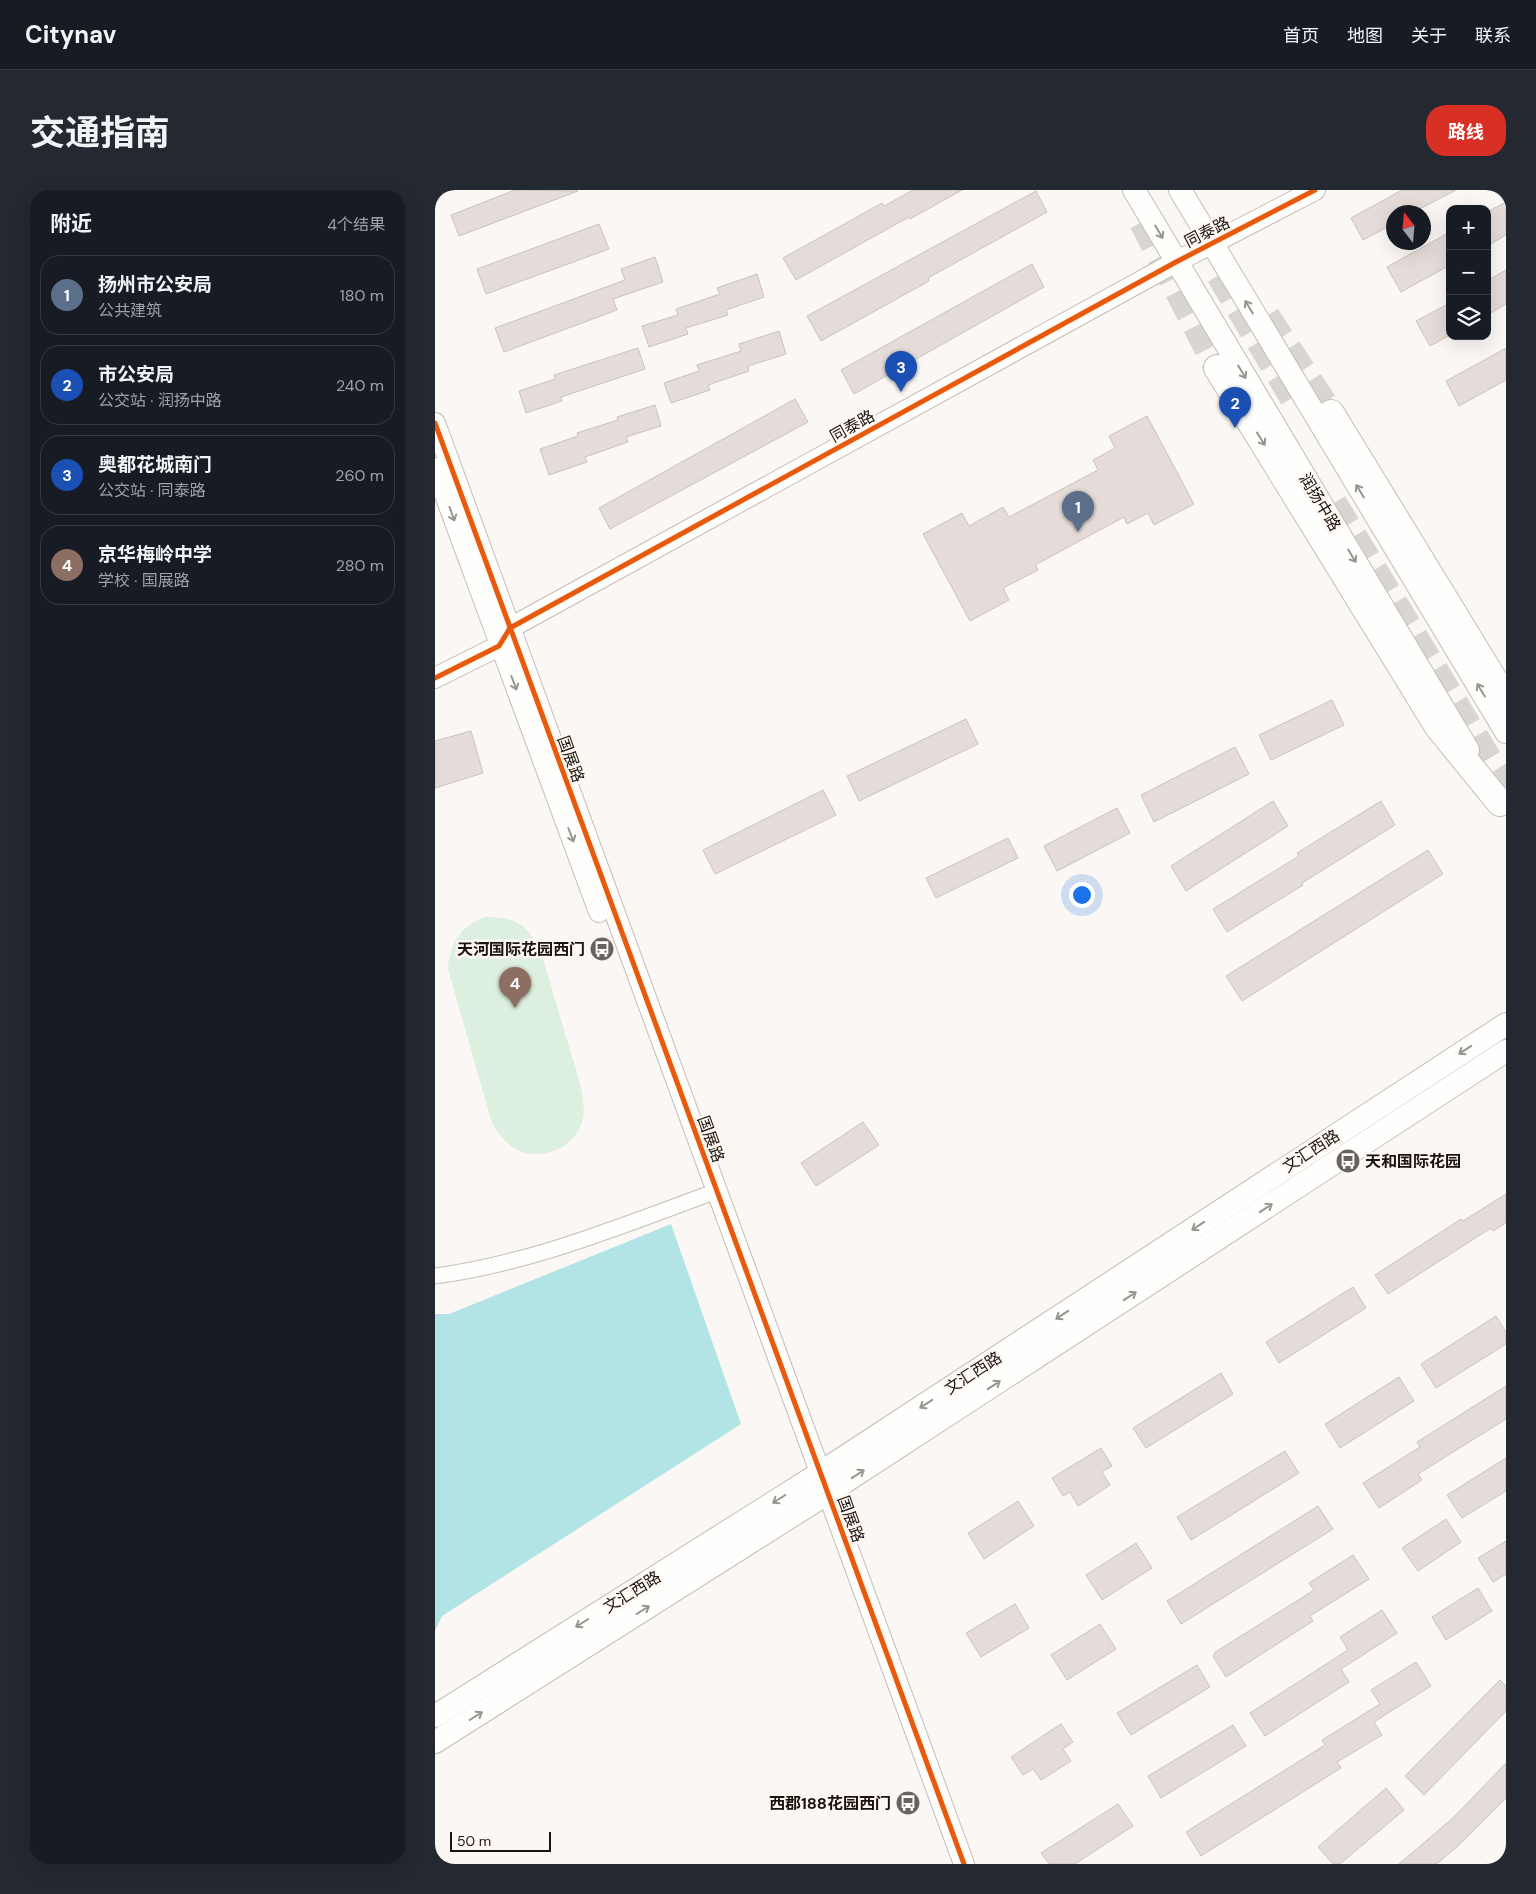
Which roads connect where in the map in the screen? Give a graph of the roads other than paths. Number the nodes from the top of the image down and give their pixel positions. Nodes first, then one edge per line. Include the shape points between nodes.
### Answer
1 (1134, 190) edge
2 (1180, 190) edge
3 (1315, 190) edge
4 (1211, 244) junction
5 (1176, 262) junction
6 (1217, 368) tunnel mouth
7 (1331, 413) tunnel mouth
8 (435, 423) edge
9 (435, 468) edge
10 (509, 628) junction
11 (499, 646) junction
12 (435, 678) edge
13 (1506, 699) edge
14 (1506, 732) edge
15 (1503, 808) edge
16 (1506, 1024) edge
17 (1506, 1051) edge
18 (705, 1195) junction
19 (435, 1276) edge
20 (819, 1486) junction
21 (435, 1716) edge
22 (435, 1742) edge
23 (949, 1864) edge
24 (964, 1864) edge

1 -> 5 main road, 润扬中路
2 - 4 main road
3 - 4 street, 同泰路
4 - 5 street, 同泰路
14 -> 4 main road
5 - 10 street, 同泰路
5 -> 15 main road, 润扬中路
6 -> 15 highway via 1438,727
7 - 13 highway
8 - 10 street, 国展路
9 -> 11 street, 国展路
10 - 11 street
10 - 20 street, 国展路
11 - 12 street
11 -> 18 street, 国展路
16 -> 20 main road, 文汇西路
20 -> 17 main road, 文汇西路
18 - 19 street via 578,1242 468,1272
18 - 20 street, 国展路
20 -> 21 main road, 文汇西路
22 -> 20 main road, 文汇西路
20 - 23 street, 国展路
20 - 24 street, 国展路

